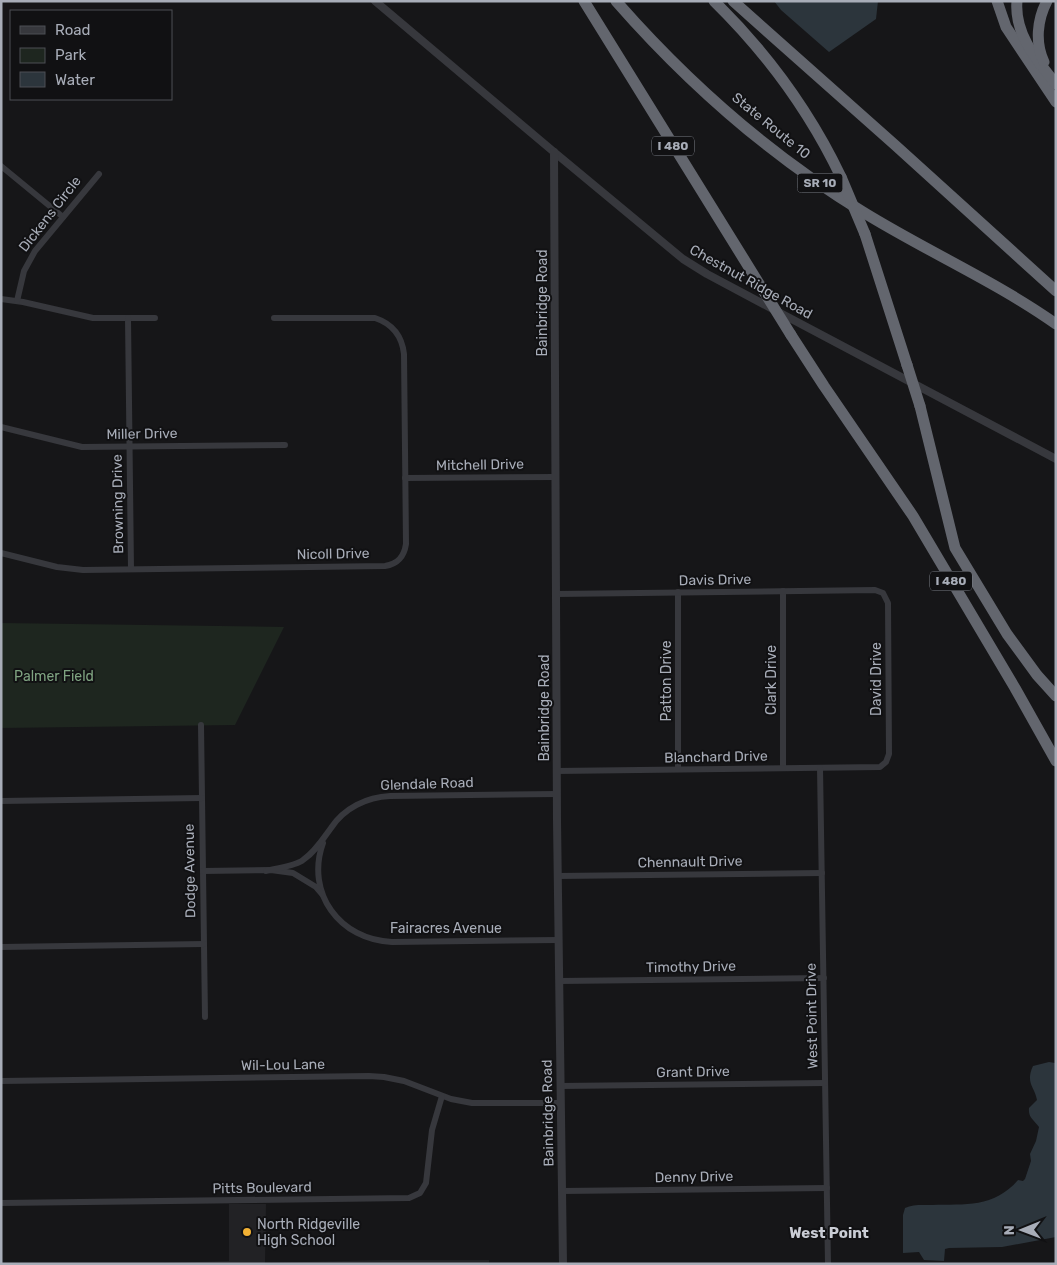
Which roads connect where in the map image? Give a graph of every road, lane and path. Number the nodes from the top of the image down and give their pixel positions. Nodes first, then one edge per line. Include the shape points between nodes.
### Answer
1 (375, 1) edge
2 (584, 1) edge
3 (616, 1) edge
4 (714, 1) edge
5 (733, 1) edge
6 (997, 1) edge
7 (1011, 1) edge
8 (1017, 1) edge
9 (1047, 1) edge
10 (1027, 58) junction
11 (1056, 84) edge
12 (1056, 102) edge
13 (554, 152) junction
14 (1, 166) edge
15 (99, 174) dead end
16 (62, 217) junction
17 (1056, 291) edge
18 (1, 299) edge
19 (17, 301) junction
20 (128, 318) junction
21 (155, 318) dead end
22 (274, 318) dead end
23 (1056, 324) edge
24 (1, 427) edge
25 (285, 445) dead end
26 (130, 446) junction
27 (1056, 459) edge
28 (555, 477) junction
29 (405, 478) junction
30 (1, 553) edge
31 (131, 569) junction
32 (875, 590) joint
33 (783, 591) junction
34 (678, 592) junction
35 (556, 594) junction
36 (1056, 696) edge
37 (200, 725) dead end
38 (1056, 762) edge
39 (783, 768) junction
40 (820, 768) junction
41 (876, 768) joint
42 (678, 769) junction
43 (556, 771) junction
44 (557, 794) junction
45 (202, 798) junction
46 (1, 801) edge
47 (324, 839) junction
48 (203, 871) junction
49 (266, 871) junction
50 (822, 873) junction
51 (558, 876) junction
52 (323, 895) junction
53 (558, 940) junction
54 (204, 944) junction
55 (1, 946) edge
56 (824, 978) junction
57 (559, 981) junction
58 (205, 1017) dead end
59 (1, 1081) edge
60 (825, 1083) junction
61 (560, 1086) junction
62 (442, 1096) junction
63 (561, 1103) junction
64 (827, 1188) junction
65 (562, 1191) junction
66 (1, 1203) edge
67 (563, 1264) edge
68 (828, 1264) edge

1 - 13 street, Chestnut Ridge Road
2 - 38 highway, I 480, bridge via 791,335 913,516
3 - 23 highway, State Route 10 / SR 10 via 705,92 802,170 861,211 1006,292
4 - 36 highway, I 480, bridge via 785,82 812,122 841,177 865,234 920,406 955,548 1007,634
5 - 17 highway
6 - 10 highway via 1006,27
7 - 10 highway via 1012,25
8 - 11 highway via 1022,34
9 - 11 highway via 1039,23 1038,44
10 - 12 highway
13 - 27 street, Chestnut Ridge Road via 661,242 707,274
13 - 28 street, Bainbridge Road
14 - 16 street
15 - 16 street, Dickens Circle
16 - 19 street, Dickens Circle via 31,258
18 - 19 street
19 - 20 street via 81,316
20 - 21 street
20 - 26 street, Browning Drive
22 - 29 street, Nicoll Drive via 376,318 397,333 403,348
24 - 26 street, Miller Drive via 74,446
25 - 26 street, Miller Drive
26 - 31 street, Browning Drive
28 - 29 street, Mitchell Drive
28 - 35 street, Bainbridge Road
29 - 31 street, Nicoll Drive via 405,551 400,560 390,565
30 - 31 street, Nicoll Drive via 69,569
32 - 33 street, Davis Drive
32 - 41 street, David Drive via 883,593 887,600 888,660 888,758
33 - 34 street, Davis Drive
33 - 39 street, Clark Drive
34 - 35 street, Davis Drive
34 - 42 street, Patton Drive
35 - 43 street, Bainbridge Road
37 - 45 street, Dodge Avenue
39 - 40 street, Blanchard Drive
39 - 42 street, Blanchard Drive
40 - 41 street, Blanchard Drive
40 - 50 street, West Point Drive
42 - 43 street, Blanchard Drive
43 - 44 street, Bainbridge Road
44 - 47 street, Glendale Road via 378,797 354,806
44 - 51 street, Bainbridge Road
45 - 46 street
45 - 48 street, Dodge Avenue
47 - 49 street, Glendale Road via 302,861
47 - 52 street, Fairacres Avenue via 318,870
48 - 49 street, Fairacres Avenue
48 - 54 street, Dodge Avenue
49 - 52 street, Fairacres Avenue via 293,873
50 - 51 street, Chennault Drive
50 - 56 street, West Point Drive
51 - 53 street, Bainbridge Road
52 - 53 street, Fairacres Avenue via 332,912 345,925 379,941
53 - 57 street, Bainbridge Road
54 - 55 street
54 - 58 street, Dodge Avenue
56 - 57 street, Timothy Drive
56 - 60 street, West Point Drive
57 - 61 street, Bainbridge Road
59 - 62 street, Wil-Lou Lane via 369,1076 404,1081
60 - 61 street, Grant Drive
60 - 64 street, West Point Drive
61 - 63 street, Bainbridge Road
62 - 63 street, Wil-Lou Lane via 482,1104
62 - 66 street, Pitts Boulevard via 432,1130 426,1183 420,1193 409,1198
63 - 65 street, Bainbridge Road
64 - 65 street, Denny Drive
64 - 68 street, West Point Drive
65 - 67 street, Bainbridge Road

